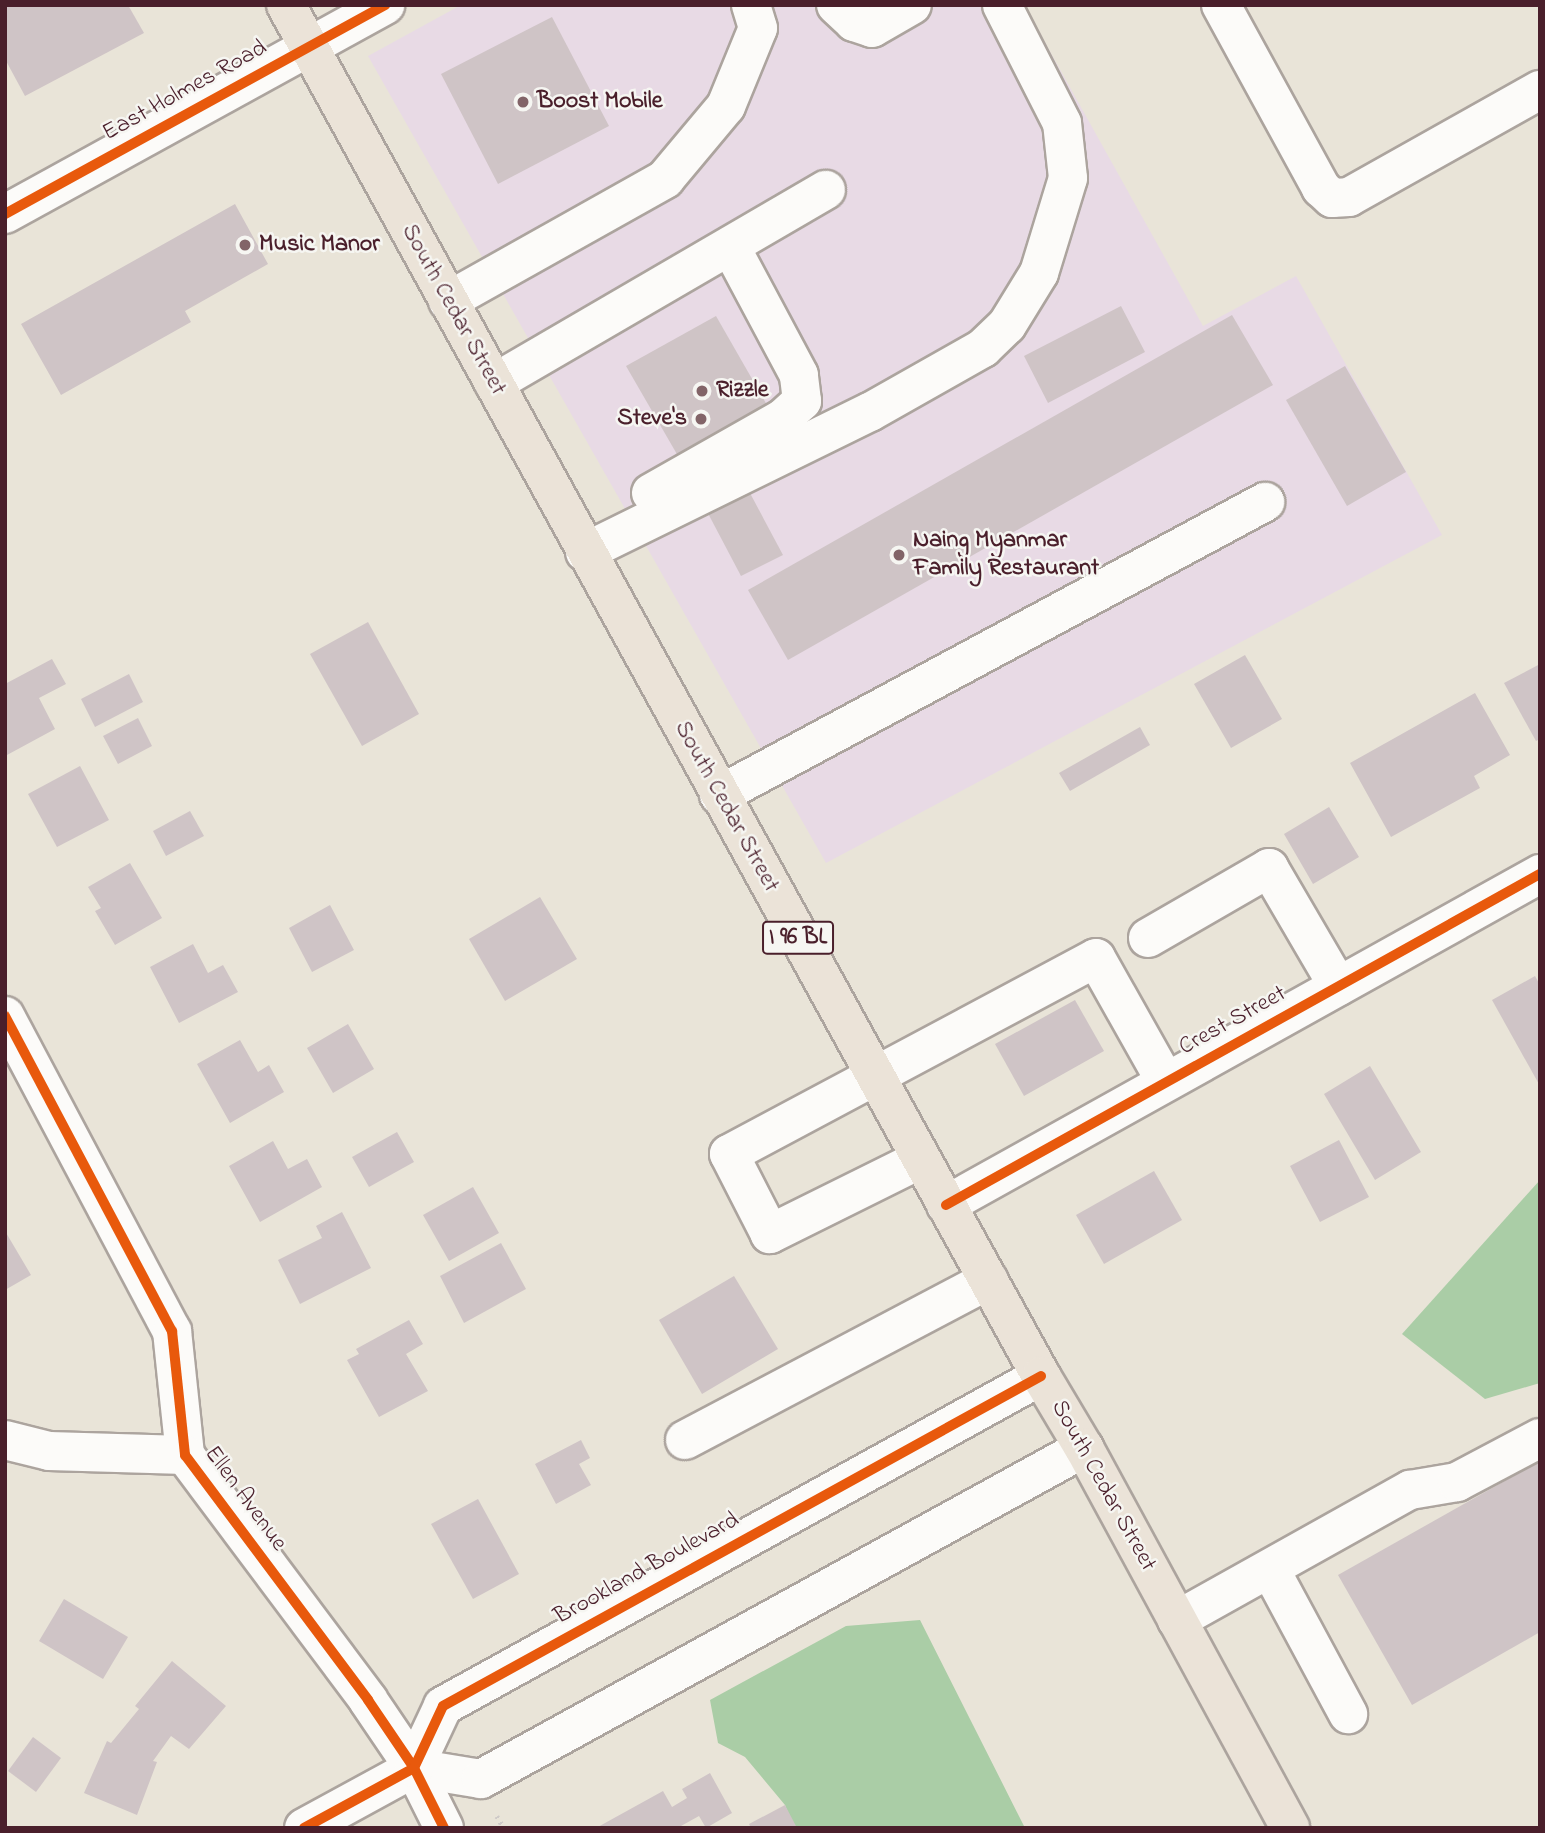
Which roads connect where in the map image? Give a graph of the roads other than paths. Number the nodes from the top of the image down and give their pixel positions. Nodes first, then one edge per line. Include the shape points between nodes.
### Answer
1 (286, 5) edge
2 (385, 5) edge
3 (751, 5) edge
4 (836, 5) edge
5 (912, 5) edge
6 (1002, 5) edge
7 (1221, 5) edge
8 (309, 47) junction
9 (1540, 90) edge
10 (826, 190) dead end
11 (5, 214) edge
12 (730, 246) junction
13 (448, 301) junction
14 (494, 383) junction
15 (1265, 502) dead end
16 (580, 544) junction
17 (719, 795) junction
18 (1540, 874) edge
19 (1147, 938) dead end
20 (1338, 986) junction
21 (5, 1016) edge
22 (874, 1074) junction
23 (1166, 1082) junction
24 (920, 1159) junction
25 (946, 1205) junction
26 (988, 1280) junction
27 (1041, 1377) junction
28 (1540, 1438) edge
29 (5, 1440) edge
30 (685, 1440) dead end
31 (1084, 1448) junction
32 (184, 1455) junction
33 (1270, 1569) junction
34 (1178, 1620) junction
35 (1348, 1714) dead end
36 (414, 1768) junction
37 (304, 1828) edge
38 (444, 1828) edge
39 (1290, 1828) edge

1 - 8 main road, South Cedar Street / I 96 BL
2 - 8 street, East Holmes Road
3 - 13 street via 758,28 726,106 665,179
4 - 5 street via 854,22 872,28
6 - 16 street via 1062,123 1068,178 1039,274 1007,324 983,348 870,412
7 - 9 street via 1321,188 1332,198 1349,197
8 - 11 street, East Holmes Road
8 - 13 main road, South Cedar Street / I 96 BL
10 - 12 street
12 - 14 street
12 - 16 street via 799,375 802,401 782,419
13 - 14 main road, South Cedar Street / I 96 BL
14 - 16 main road, South Cedar Street / I 96 BL
15 - 17 street
16 - 17 main road, South Cedar Street / I 96 BL
17 - 22 main road, South Cedar Street / I 96 BL
18 - 20 street, Crest Street
19 - 20 street via 1269,868
20 - 23 street, Crest Street
21 - 32 street, Ellen Avenue via 172,1331
22 - 23 street via 1096,957
22 - 24 main road, South Cedar Street / I 96 BL
22 - 24 street via 729,1154 770,1234
23 - 25 street, Crest Street
24 - 25 main road, South Cedar Street / I 96 BL
25 - 26 main road, South Cedar Street / I 96 BL
26 - 27 main road, South Cedar Street / I 96 BL
26 - 30 street
27 - 31 main road, South Cedar Street / I 96 BL
27 - 36 street, Brookland Boulevard via 443,1706
28 - 33 street via 1457,1482 1410,1490
29 - 32 street via 49,1451
31 - 34 main road, South Cedar Street / I 96 BL
31 - 36 street via 481,1779
32 - 36 street, Ellen Avenue
33 - 34 street
33 - 35 street
34 - 39 main road, South Cedar Street / I 96 BL
36 - 37 street
36 - 38 street, Ellen Avenue

